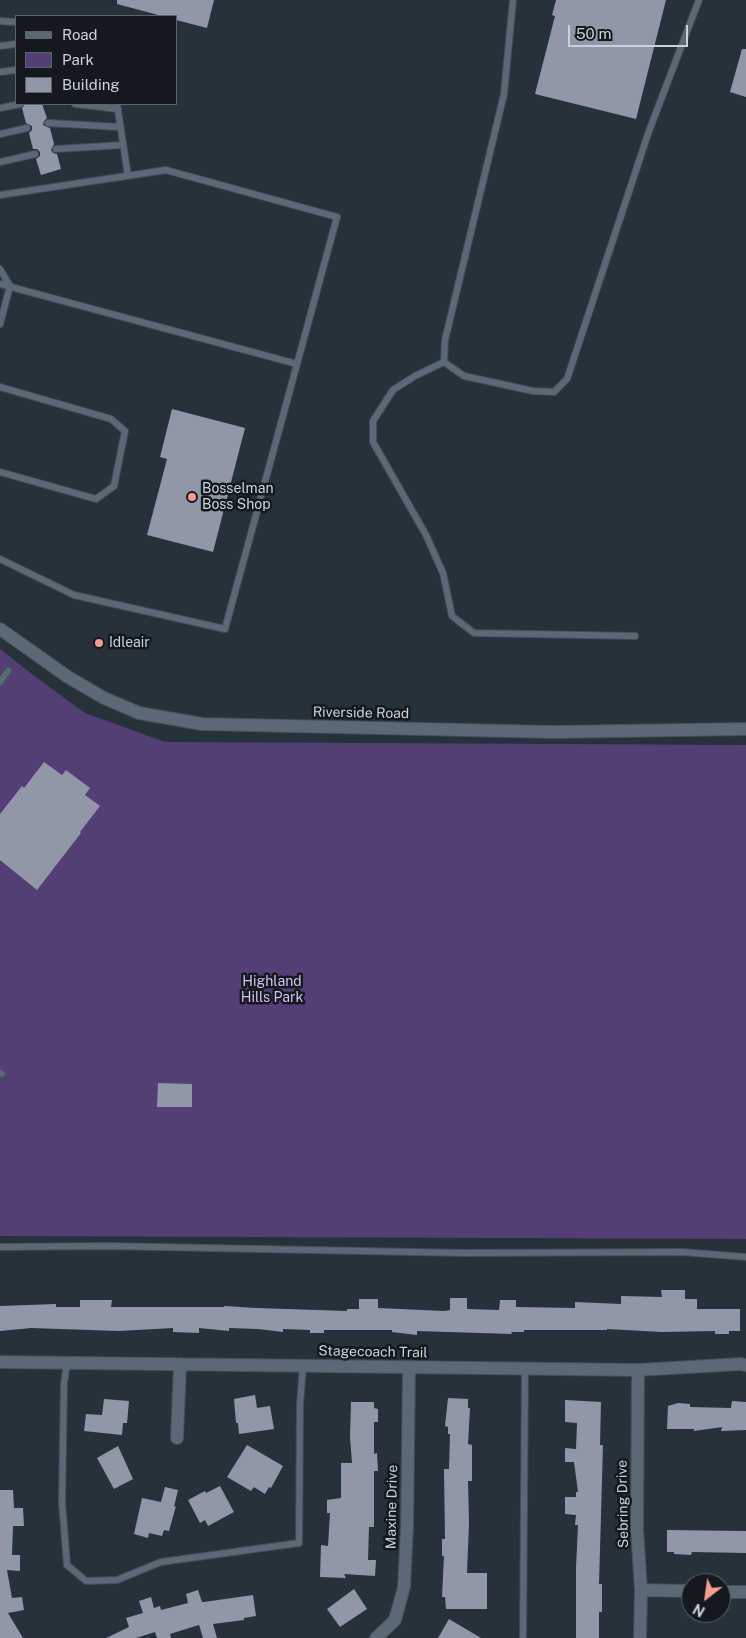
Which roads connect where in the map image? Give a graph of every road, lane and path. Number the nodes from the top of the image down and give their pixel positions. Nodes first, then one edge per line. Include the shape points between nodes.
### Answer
1 (513, 0) edge
2 (699, 0) edge
3 (0, 21) edge
4 (15, 22) edge
5 (15, 44) edge
6 (0, 46) edge
7 (15, 70) edge
8 (0, 72) edge
9 (15, 105) edge
10 (96, 105) edge
11 (117, 106) edge
12 (0, 108) edge
13 (48, 122) dead end
14 (120, 127) junction
15 (28, 128) dead end
16 (0, 134) edge
17 (123, 145) junction
18 (56, 149) dead end
19 (35, 154) dead end
20 (0, 162) edge
21 (128, 176) junction
22 (0, 196) edge
23 (0, 269) edge
24 (0, 284) edge
25 (10, 286) junction
26 (0, 324) edge
27 (444, 362) junction
28 (298, 364) junction
29 (0, 387) edge
30 (0, 472) edge
31 (0, 559) edge
32 (0, 629) edge
33 (636, 636) dead end
34 (8, 671) dead end
35 (0, 682) edge
36 (746, 729) edge
37 (0, 1247) edge
38 (746, 1257) edge
39 (0, 1362) edge
40 (66, 1363) junction
41 (180, 1364) junction
42 (303, 1366) junction
43 (746, 1366) edge
44 (409, 1367) junction
45 (525, 1368) junction
46 (638, 1370) junction
47 (177, 1438) dead end
48 (641, 1590) junction
49 (681, 1591) edge
50 (731, 1592) edge
51 (746, 1592) edge
52 (376, 1638) edge
53 (523, 1638) edge
54 (640, 1638) edge

1 - 27 lane via 504,94 444,340
2 - 27 lane via 649,130 567,378 554,392 533,391 464,376
3 - 4 lane
5 - 6 lane
7 - 8 lane
9 - 12 lane
10 - 11 lane
11 - 14 lane
13 - 14 lane
14 - 17 lane
15 - 16 lane
17 - 18 lane
17 - 21 lane
19 - 20 lane
21 - 22 lane
21 - 28 lane via 166,170 337,217
23 - 25 lane
24 - 25 lane
25 - 26 lane
25 - 28 lane
27 - 33 lane via 392,390 373,421 373,442 426,535 443,573 452,616 474,633
28 - 31 lane via 225,629 74,595
29 - 30 lane via 111,419 125,431 114,486 96,499
32 - 36 street, Riverside Road via 104,698 139,713 202,724 553,732
34 - 35 lane
37 - 38 lane via 464,1253 682,1252
39 - 40 street, Stagecoach Trail
40 - 41 street, Stagecoach Trail
40 - 42 lane via 62,1502 67,1565 86,1581 117,1580 161,1562 299,1543
41 - 42 street, Stagecoach Trail
41 - 47 street
42 - 44 street, Stagecoach Trail
43 - 46 street, Stagecoach Trail
44 - 45 street, Stagecoach Trail
44 - 52 street, Maxine Drive via 408,1527 404,1587 395,1620
45 - 46 street, Stagecoach Trail
45 - 53 lane
46 - 48 street, Sebring Drive via 637,1529
48 - 49 street
48 - 54 street, Sebring Drive
50 - 51 street

